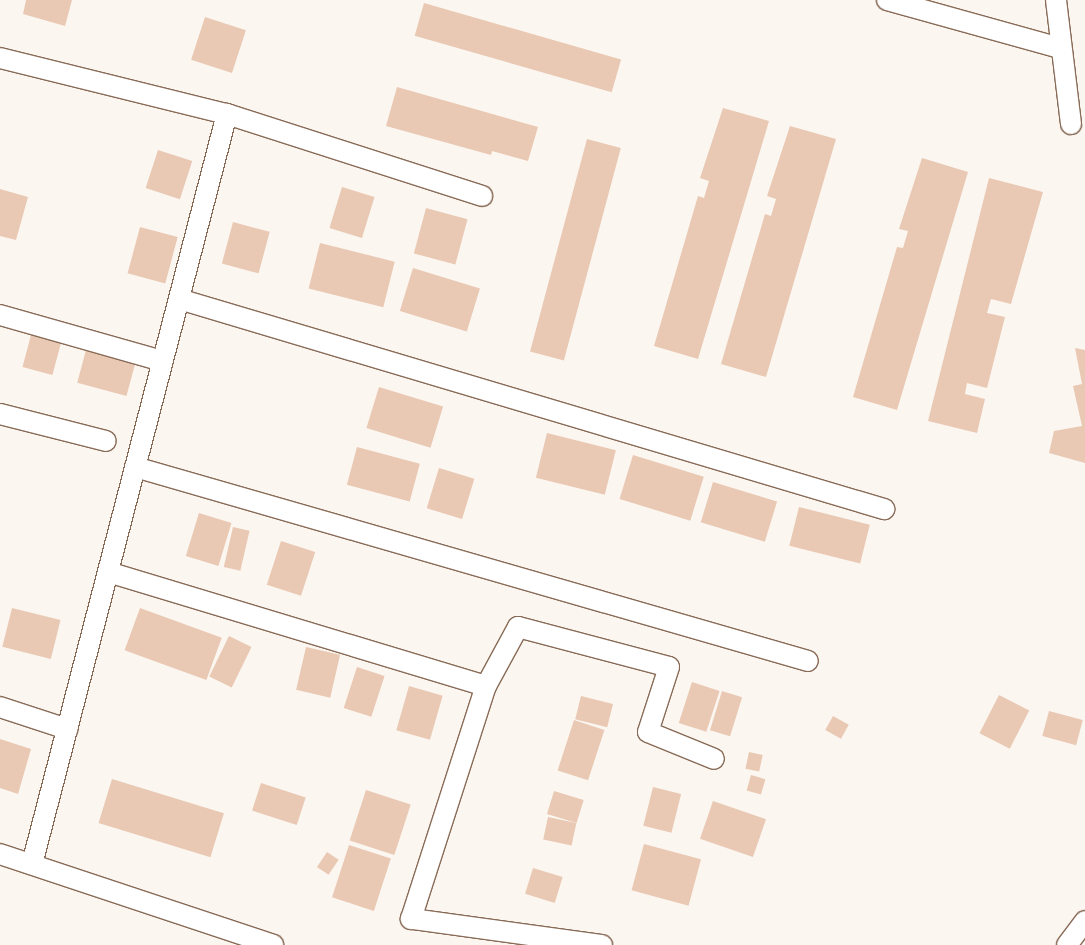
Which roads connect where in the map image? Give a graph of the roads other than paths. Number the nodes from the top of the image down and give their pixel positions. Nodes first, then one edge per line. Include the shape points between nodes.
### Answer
1 (887, 0) edge
2 (1056, 0) edge
3 (1060, 48) junction
4 (0, 58) edge
5 (227, 114) junction
6 (1071, 124) dead end
7 (482, 196) dead end
8 (179, 299) junction
9 (0, 315) edge
10 (163, 361) junction
11 (0, 414) edge
12 (106, 441) dead end
13 (135, 467) junction
14 (884, 509) dead end
15 (108, 572) junction
16 (808, 662) dead end
17 (486, 686) junction
18 (0, 707) edge
19 (67, 729) junction
20 (714, 759) dead end
21 (0, 854) edge
22 (32, 864) junction
23 (1085, 924) edge
24 (273, 945) edge
25 (602, 945) edge
26 (1067, 945) edge

1 - 3 street
2 - 3 street
3 - 6 street
4 - 5 street
5 - 7 street
5 - 8 street
8 - 10 street
8 - 14 street
9 - 10 street
10 - 13 street
11 - 12 street
13 - 15 street
13 - 16 street
15 - 17 street
15 - 19 street
17 - 20 street via 518,627 669,667 648,732
17 - 25 street via 411,919
18 - 19 street
19 - 22 street
21 - 22 street
22 - 24 street
23 - 26 street

